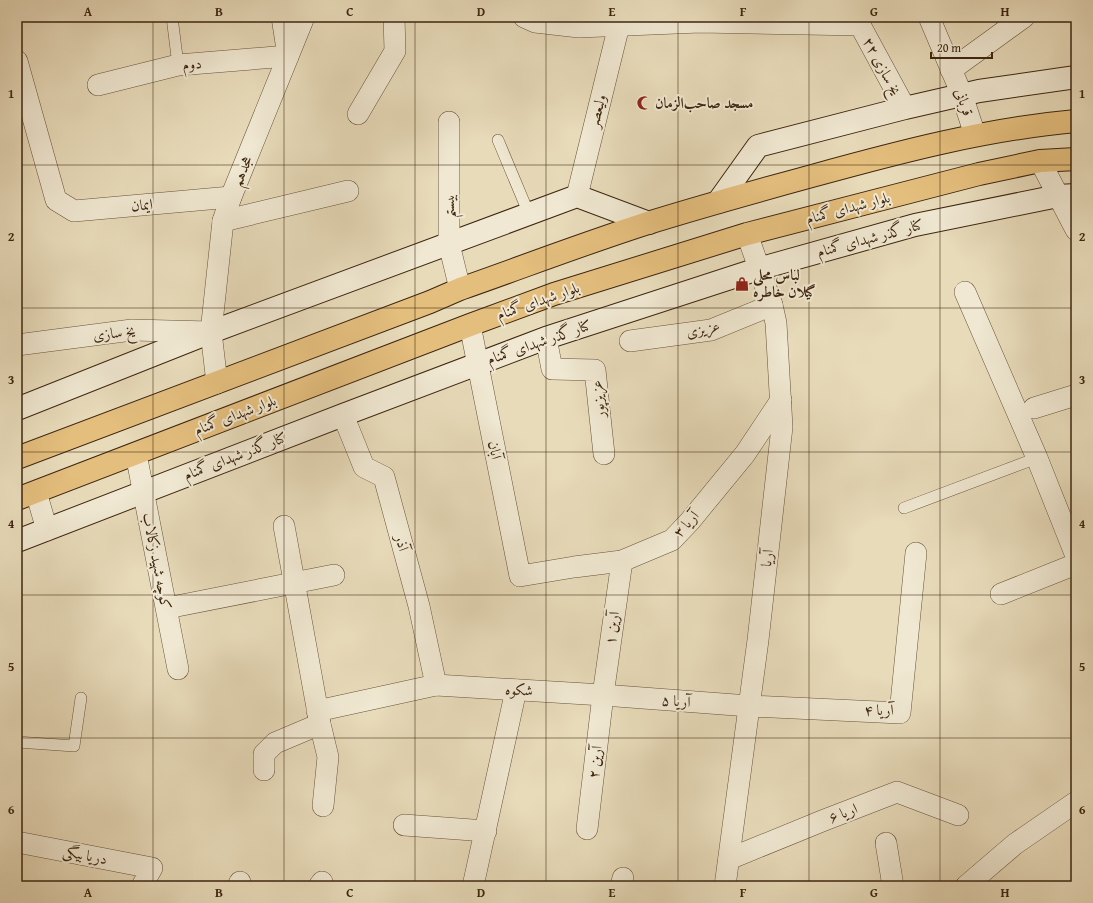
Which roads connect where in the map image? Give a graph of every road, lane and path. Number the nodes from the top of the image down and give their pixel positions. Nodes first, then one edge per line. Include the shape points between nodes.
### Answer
1 (172, 17) edge
2 (282, 17) edge
3 (304, 17) edge
4 (394, 17) edge
5 (524, 17) edge
6 (929, 17) edge
7 (1024, 17) edge
8 (620, 21) edge
9 (288, 56) junction
10 (17, 61) edge
11 (178, 65) junction
12 (951, 70) junction
13 (1076, 76) edge
14 (98, 85) dead end
15 (962, 95) junction
16 (905, 108) junction
17 (358, 114) dead end
18 (1076, 121) edge
19 (449, 122) dead end
20 (975, 135) junction
21 (498, 140) dead end
22 (1076, 159) edge
23 (1040, 161) junction
24 (348, 191) dead end
25 (1067, 195) edge
26 (577, 196) junction
27 (231, 197) junction
28 (718, 202) junction
29 (528, 214) junction
30 (223, 221) junction
31 (648, 223) junction
32 (1076, 230) edge
33 (747, 234) junction
34 (449, 244) junction
35 (758, 269) junction
36 (460, 289) junction
37 (965, 292) dead end
38 (772, 305) junction
39 (470, 325) junction
40 (211, 332) junction
41 (546, 338) junction
42 (630, 341) dead end
43 (17, 345) edge
44 (478, 363) junction
45 (217, 383) junction
46 (1076, 395) edge
47 (781, 400) junction
48 (1034, 408) dead end
49 (17, 409) edge
50 (343, 415) junction
51 (136, 454) junction
52 (604, 454) dead end
53 (17, 458) edge
54 (1037, 458) junction
55 (143, 492) junction
56 (27, 495) edge
57 (904, 508) dead end
58 (284, 526) dead end
59 (47, 530) junction
60 (17, 541) edge
61 (916, 553) dead end
62 (1076, 556) edge
63 (622, 561) junction
64 (1076, 564) edge
65 (334, 575) dead end
66 (520, 576) joint
67 (295, 582) junction
68 (1001, 594) dead end
69 (167, 608) junction
70 (178, 668) dead end
71 (436, 685) junction
72 (516, 690) junction
73 (603, 695) junction
74 (80, 698) dead end
75 (749, 706) junction
76 (318, 718) junction
77 (17, 742) edge
78 (264, 770) dead end
79 (1076, 802) edge
80 (323, 806) dead end
81 (958, 815) dead end
82 (404, 824) dead end
83 (587, 829) dead end
84 (486, 831) junction
85 (17, 842) edge
86 (886, 843) dead end
87 (729, 859) junction
88 (147, 877) edge
89 (474, 886) edge
90 (725, 886) edge
91 (893, 886) edge
92 (966, 886) edge

1 - 11 lane
2 - 9 street
3 - 9 street, هجدهم
4 - 17 street via 395,51
5 - 8 street via 535,22 579,27
6 - 12 street, قربانی
7 - 12 street, قربانی
8 - 16 street, یخ سازی ۲۲ via 860,25
8 - 26 street, ولیعصر
9 - 11 street, دوم
9 - 27 street, هجدهم
10 - 27 street, ایمان via 56,200 74,212
11 - 14 street, دوم
12 - 15 street, قربانی
13 - 15 street
15 - 16 street
15 - 20 street, قربانی
16 - 28 street via 758,146
18 - 20 highway via 1039,124
19 - 34 street, بیستم
20 - 28 highway via 916,148
21 - 29 lane
22 - 23 highway, بلوار شهدای گمنام
23 - 25 street
23 - 33 highway, بلوار شهدای گمنام
24 - 30 street
25 - 32 street
25 - 35 street, کنار گذر شهدای گمنام via 915,224
26 - 29 street
26 - 31 street
27 - 30 street, هجدهم
28 - 31 highway
29 - 34 street
30 - 40 street, هجدهم
31 - 36 highway
33 - 35 street, آریا
33 - 39 highway, بلوار شهدای گمنام via 554,294
34 - 36 street, بیستم
34 - 40 street
35 - 38 street, آریا
35 - 41 street, کنار گذر شهدای گمنام
36 - 45 highway
37 - 54 street
38 - 42 street, عزیزی via 711,330
38 - 47 street, آریا via 776,323
39 - 44 street, آبان
39 - 51 highway, بلوار شهدای گمنام
40 - 43 street, یخ سازی via 132,330
40 - 45 street, هجدهم
40 - 49 street
41 - 44 street, کنار گذر شهدای گمنام
41 - 52 street, عزیزپور via 552,369 595,370
44 - 50 street, کنار گذر شهدای گمنام
44 - 66 street, آبان
45 - 53 highway
46 - 48 street
47 - 63 street, آریا ۳ via 745,454 690,522 672,540
47 - 75 street, آریا via 782,427
50 - 55 street, کنار گذر شهدای گمنام
50 - 71 street, آذر via 364,467 384,477 419,606
51 - 55 street, کوچه شهید زکالاب
51 - 56 highway, بلوار شهدای گمنام
54 - 57 lane
54 - 62 street
55 - 59 street, کنار گذر شهدای گمنام
55 - 69 street, کوچه شهید زکالاب
56 - 59 street
58 - 67 street
59 - 60 street, کنار گذر شهدای گمنام
61 - 75 street, آریا ۴ via 900,713
63 - 66 street, آریا ۳ via 574,566
63 - 73 street, آرین ۱
64 - 68 street
65 - 67 street
67 - 69 street
67 - 76 street
69 - 70 street, کوچه شهید زکالاب
71 - 72 street, شکوه
71 - 76 street, شکوه
72 - 73 street, شکوه
72 - 84 street
73 - 75 street, آریا ۵
73 - 83 street, آرین ۲
74 - 77 lane via 74,746
75 - 87 street, آریا
76 - 78 street, شکوه via 275,743 264,754
76 - 80 street via 328,757
79 - 92 street via 1015,844
81 - 87 street, اریا ۶ via 897,792
82 - 84 street
84 - 89 street
85 - 88 street, دریا بیگی
86 - 91 street
87 - 90 street, آریا

